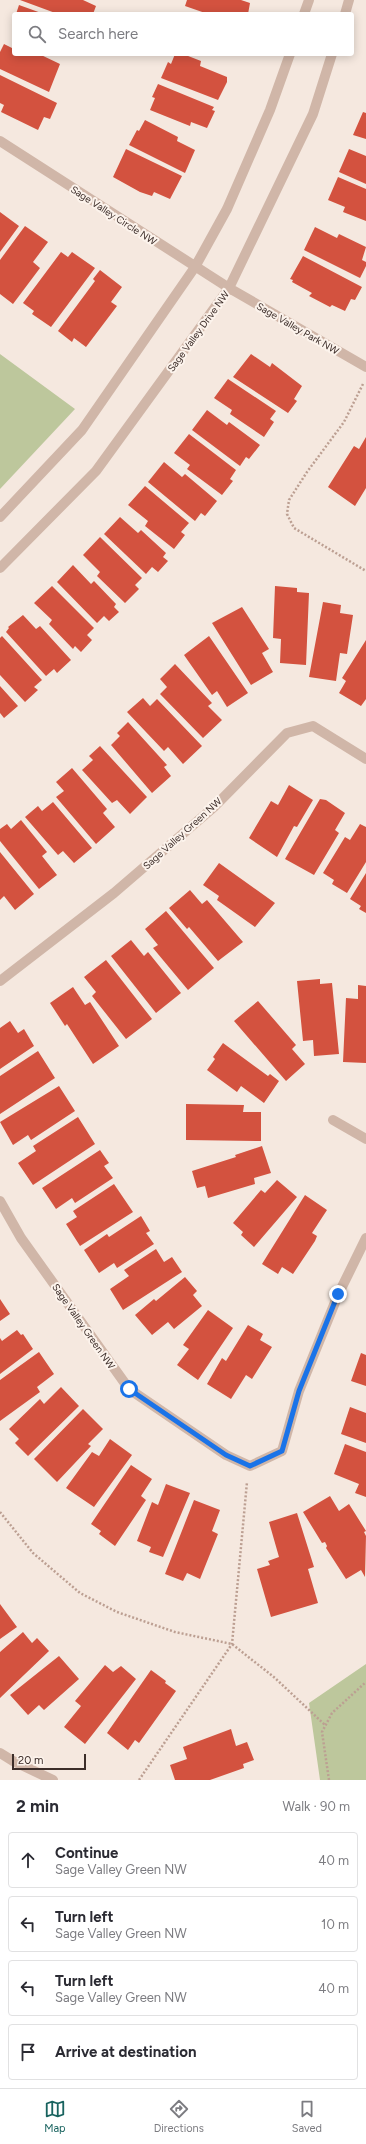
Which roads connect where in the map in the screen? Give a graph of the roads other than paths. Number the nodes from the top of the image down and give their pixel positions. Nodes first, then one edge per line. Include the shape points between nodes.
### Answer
1 (309, 0) edge
2 (349, 0) edge
3 (305, 12) edge
4 (345, 12) edge
5 (289, 56) edge
6 (331, 56) edge
7 (0, 141) edge
8 (195, 267) junction
9 (229, 288) junction
10 (366, 367) edge
11 (0, 517) edge
12 (0, 568) edge
13 (366, 759) edge
14 (0, 981) edge
15 (333, 1120) dead end
16 (366, 1139) edge
17 (0, 1200) edge
18 (366, 1238) edge
19 (0, 1753) edge
20 (53, 1780) edge

1 - 3 street
2 - 4 street
5 - 8 street via 270,110 227,209
6 - 9 street, Sage Valley Drive NW via 313,114
7 - 8 street, Sage Valley Circle NW
8 - 9 street, Sage Valley Circle NW
8 - 11 street via 82,430
9 - 10 street, Sage Valley Park NW
9 - 12 street, Sage Valley Drive NW via 96,471
13 - 14 street, Sage Valley Green NW via 313,726 287,732 214,807 114,894
15 - 16 street
17 - 18 street, Sage Valley Green NW via 21,1238 129,1389 226,1455 250,1466 282,1451 299,1391 338,1294
19 - 20 street

